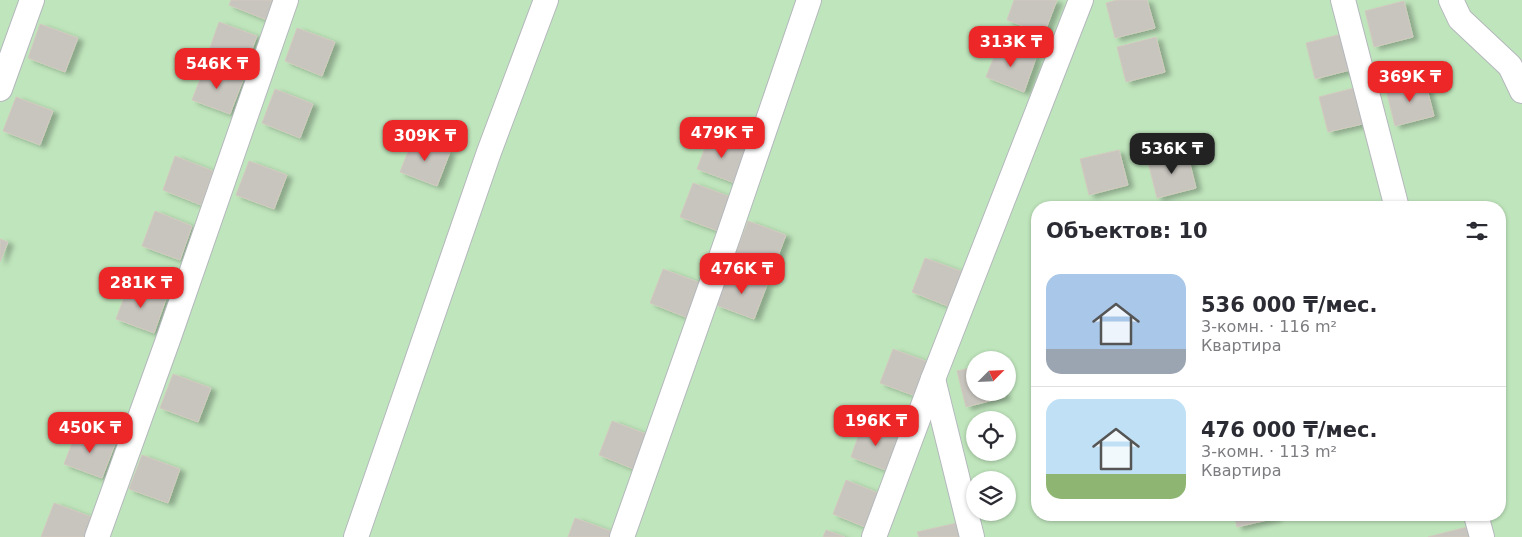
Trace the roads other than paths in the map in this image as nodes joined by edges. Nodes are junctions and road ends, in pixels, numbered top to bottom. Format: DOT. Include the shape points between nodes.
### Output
graph roads {
  1 [pos="32,0"];
  2 [pos="286,0"];
  3 [pos="546,0"];
  4 [pos="809,0"];
  5 [pos="1081,0"];
  6 [pos="1343,0"];
  7 [pos="1451,0"];
  8 [pos="0,89"];
  9 [pos="1522,91"];
  10 [pos="1395,201"];
  11 [pos="933,378"];
  12 [pos="1478,521"];
  13 [pos="97,537"];
  14 [pos="356,537"];
  15 [pos="622,537"];
  16 [pos="874,537"];
  17 [pos="972,537"];
  18 [pos="1482,537"];
  1 -- 8 [label="lane"];
  2 -- 13 [label="lane"];
  3 -- 14 [label="lane" via="489,152"];
  4 -- 15 [label="lane"];
  5 -- 11 [label="lane"];
  6 -- 10 [label="lane"];
  7 -- 9 [label="lane" via="1460,19 1510,66"];
  11 -- 16 [label="lane"];
  11 -- 17 [label="lane"];
  12 -- 18 [label="lane"];
}
